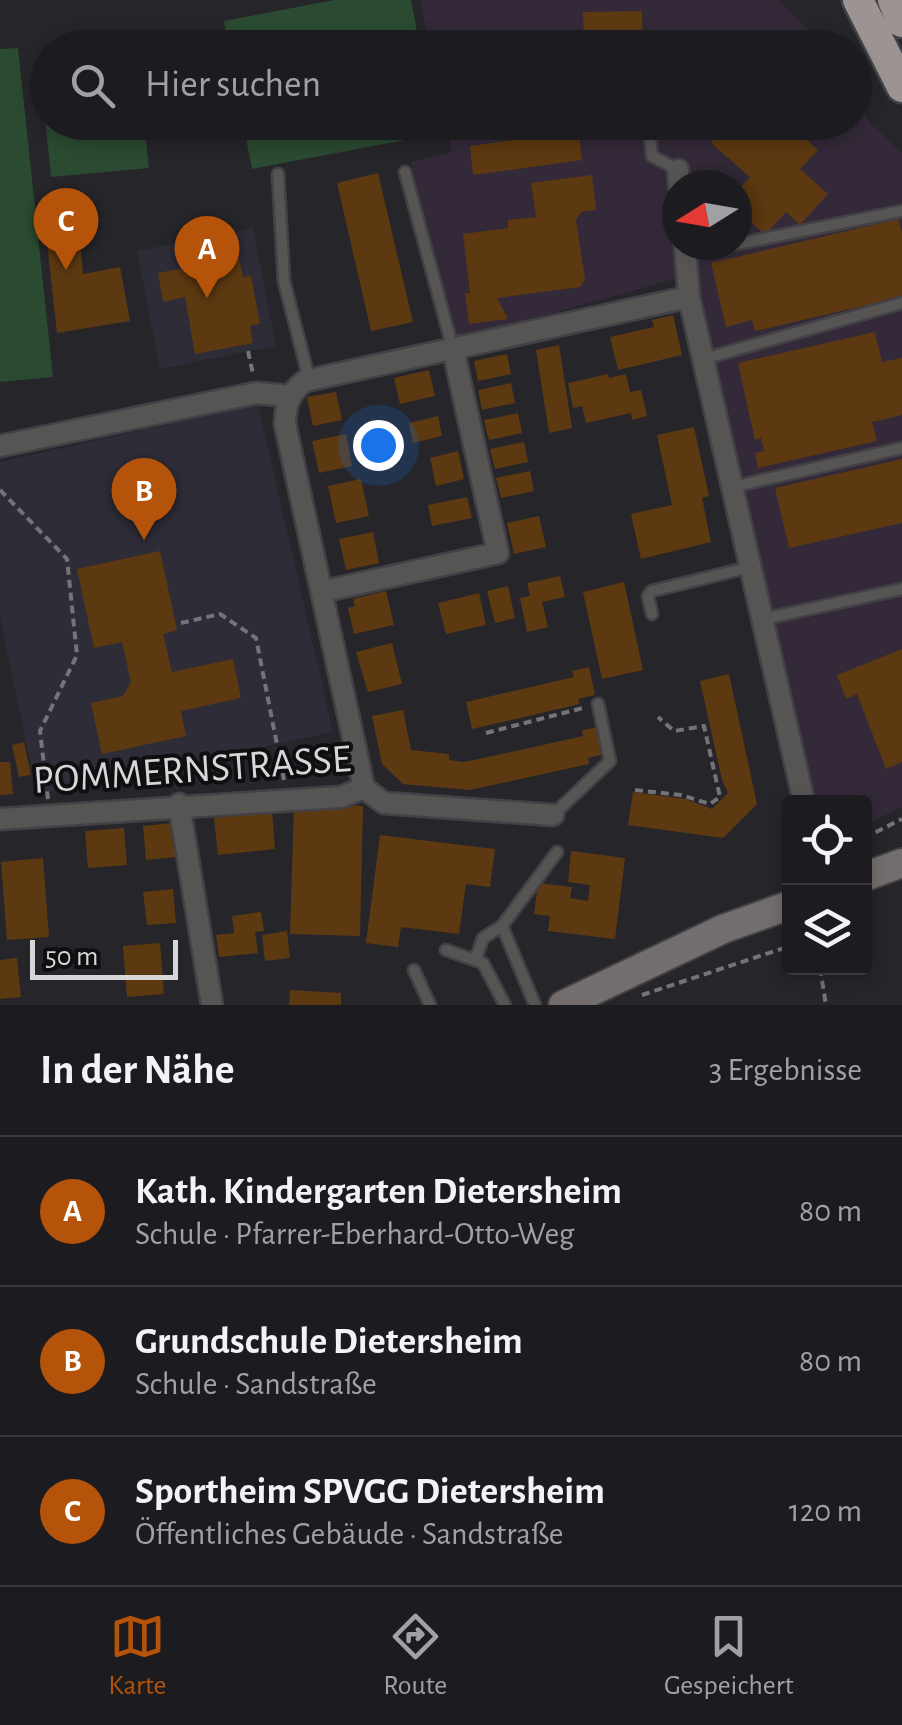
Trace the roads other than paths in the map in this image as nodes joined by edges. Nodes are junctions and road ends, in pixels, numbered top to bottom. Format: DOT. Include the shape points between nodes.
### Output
graph roads {
  1 [pos="858,0"];
  2 [pos="893,0"];
  3 [pos="902,22"];
  4 [pos="902,87"];
  5 [pos="650,140"];
  6 [pos="669,170"];
  7 [pos="405,172"];
  8 [pos="278,174"];
  9 [pos="902,211"];
  10 [pos="752,240"];
  11 [pos="686,260"];
  12 [pos="690,297"];
  13 [pos="902,303"];
  14 [pos="453,348"];
  15 [pos="704,358"];
  16 [pos="310,380"];
  17 [pos="290,396"];
  18 [pos="0,446"];
  19 [pos="902,448"];
  20 [pos="732,487"];
  21 [pos="750,567"];
  22 [pos="902,589"];
  23 [pos="325,591"];
  24 [pos="652,614"];
  25 [pos="762,620"];
  26 [pos="598,704"];
  27 [pos="364,788"];
  28 [pos="802,795"];
  29 [pos="179,804"];
  30 [pos="553,815"];
  31 [pos="0,819"];
  32 [pos="557,852"];
  33 [pos="782,908"];
  34 [pos="502,926"];
  35 [pos="446,950"];
  36 [pos="476,958"];
  37 [pos="414,970"];
  38 [pos="212,1005"];
  39 [pos="430,1005"];
  40 [pos="504,1005"];
  41 [pos="535,1005"];
  42 [pos="564,1005"];
  1 -- 4 [label="highway"];
  2 -- 3 [label="highway"];
  5 -- 6 [label="lane" via="652,156"];
  7 -- 14 [label="lane"];
  8 -- 16 [label="lane" via="284,282"];
  9 -- 10 [label="lane"];
  11 -- 12 [label="street"];
  12 -- 14 [label="street"];
  12 -- 15 [label="street"];
  13 -- 15 [label="lane"];
  14 -- 16 [label="street"];
  14 -- 23 [label="street" via="498,553"];
  15 -- 20 [label="street"];
  16 -- 17 [label="street"];
  17 -- 18 [label="street" via="256,393"];
  17 -- 23 [label="street" via="285,424"];
  19 -- 20 [label="lane"];
  20 -- 21 [label="street"];
  21 -- 24 [label="lane" via="652,591"];
  21 -- 25 [label="street"];
  22 -- 25 [label="lane"];
  23 -- 27 [label="street"];
  25 -- 28 [label="street"];
  26 -- 30 [label="lane, POMMERNSTRASSE" via="610,761"];
  27 -- 29 [label="street, POMMERNSTRASSE" via="341,797"];
  27 -- 30 [label="street, POMMERNSTRASSE" via="384,802"];
  29 -- 31 [label="street, POMMERNSTRASSE"];
  29 -- 38 [label="street"];
  32 -- 34 [label="lane"];
  33 -- 42 [label="main road"];
  34 -- 36 [label="lane" via="482,938"];
  34 -- 41 [label="lane"];
  35 -- 36 [label="lane"];
  36 -- 40 [label="lane"];
  37 -- 39 [label="lane"];
}
